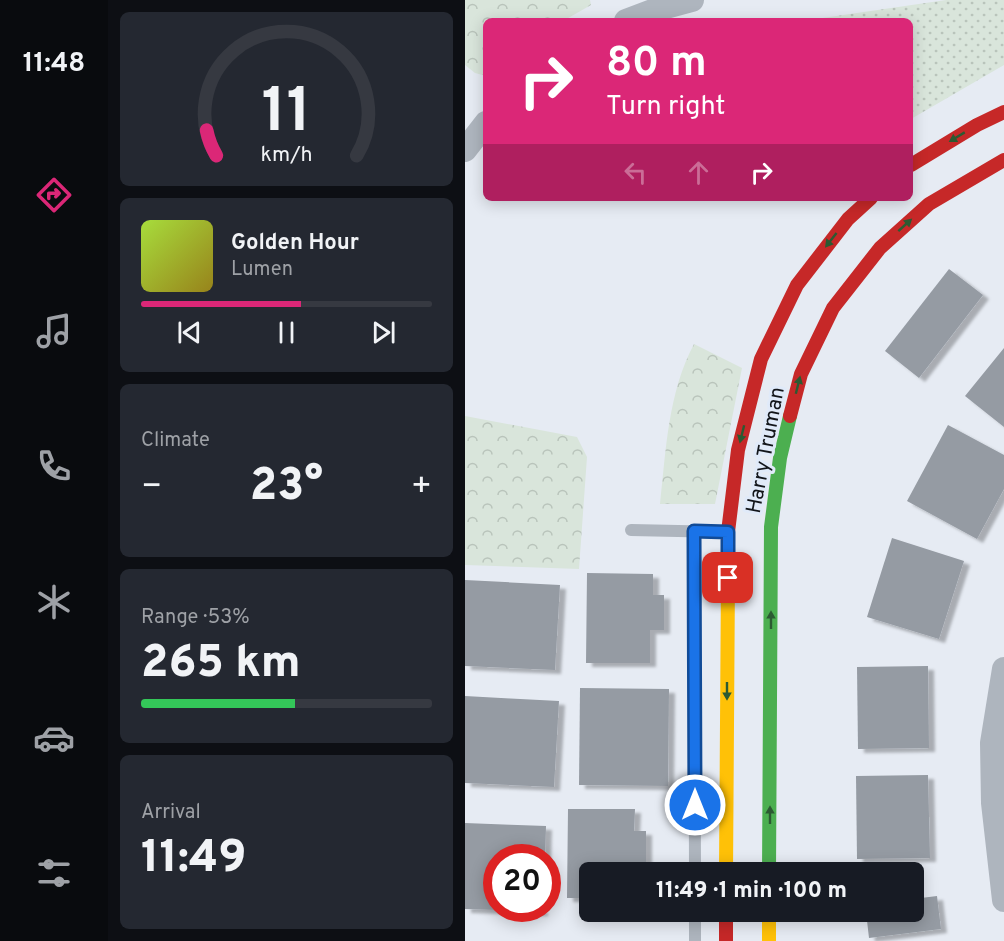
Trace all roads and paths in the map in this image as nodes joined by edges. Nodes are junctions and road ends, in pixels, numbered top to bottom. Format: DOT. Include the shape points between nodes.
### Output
graph roads {
  1 [pos="692,0"];
  2 [pos="634,18"];
  3 [pos="1004,112"];
  4 [pos="483,127"];
  5 [pos="465,150"];
  6 [pos="1004,160"];
  7 [pos="913,164"];
  8 [pos="868,201"];
  9 [pos="631,530"];
  10 [pos="694,531"];
  11 [pos="728,532"];
  12 [pos="1004,669"];
  13 [pos="999,817"];
  14 [pos="695,862"];
  15 [pos="726,862"];
  16 [pos="769,862"];
  17 [pos="1004,900"];
  18 [pos="695,922"];
  19 [pos="726,922"];
  20 [pos="769,922"];
  21 [pos="695,941"];
  22 [pos="726,941"];
  23 [pos="769,941"];
  1 -- 2 [label="street"];
  3 -- 7 [label="street, one-way"];
  4 -- 5 [label="street"];
  16 -- 6 [label="street, Harry Truman, one-way" via="771,527 780,458 801,374 833,308 880,248 929,204"];
  8 -- 11 [label="street, Harry Truman, one-way" via="848,219 797,285 761,359 738,450"];
  9 -- 10 [label="lane"];
  10 -- 11 [label="lane"];
  10 -- 14 [label="lane"];
  11 -- 15 [label="street, Harry Truman, one-way"];
  12 -- 13 [label="street" via="992,743"];
  13 -- 17 [label="street"];
  18 -- 21 [label="lane"];
  19 -- 22 [label="street"];
  20 -- 23 [label="street"];
}
